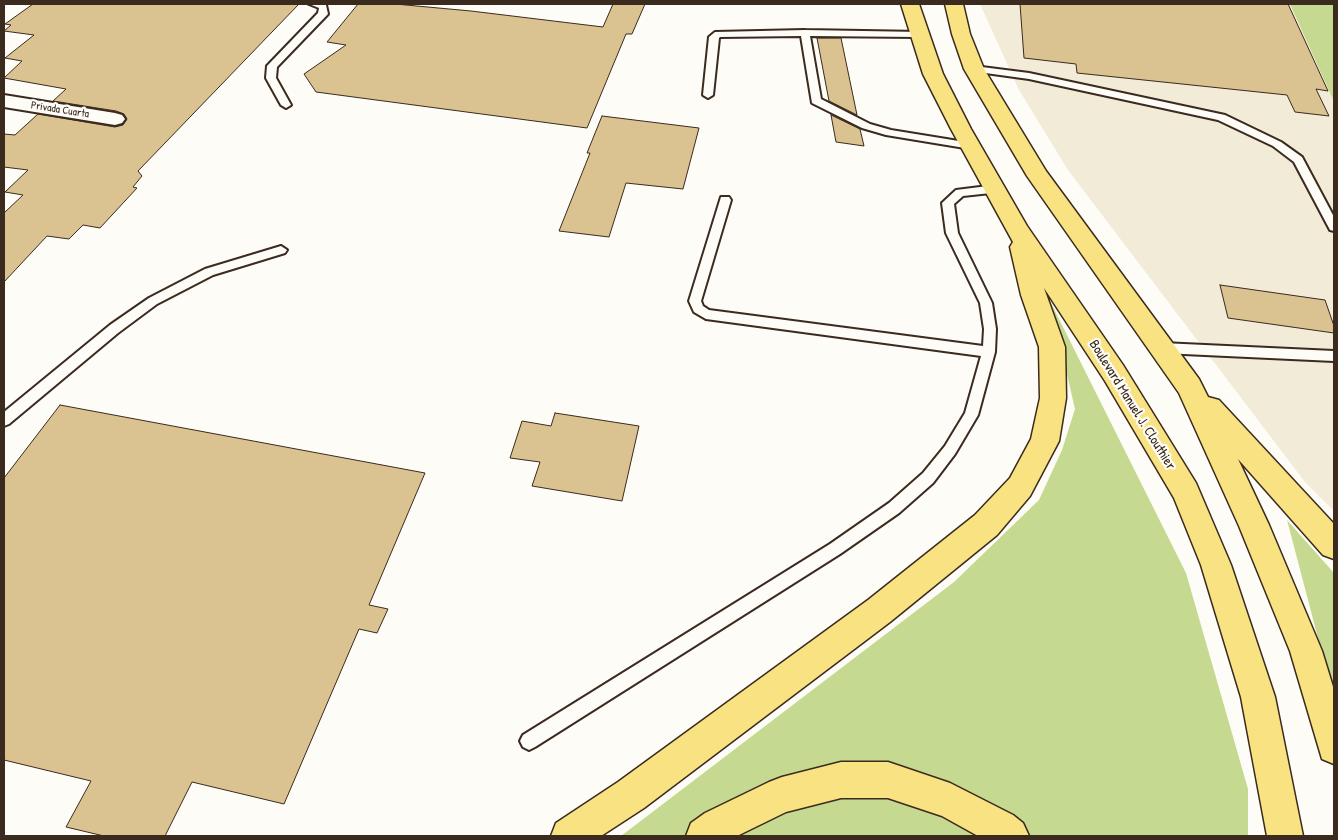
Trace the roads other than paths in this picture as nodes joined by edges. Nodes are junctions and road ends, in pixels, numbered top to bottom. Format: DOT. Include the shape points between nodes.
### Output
graph roads {
  1 [pos="313,4"];
  2 [pos="910,4"];
  3 [pos="954,4"];
  4 [pos="805,33"];
  5 [pos="918,34"];
  6 [pos="974,69"];
  7 [pos="708,95"];
  8 [pos="4,101"];
  9 [pos="286,105"];
  10 [pos="116,119"];
  11 [pos="971,146"];
  12 [pos="996,189"];
  13 [pos="725,200"];
  14 [pos="1334,227"];
  15 [pos="1018,231"];
  16 [pos="281,250"];
  17 [pos="1162,348"];
  18 [pos="989,352"];
  19 [pos="1334,356"];
  20 [pos="1190,387"];
  21 [pos="4,420"];
  22 [pos="1334,545"];
  23 [pos="529,741"];
  24 [pos="1334,747"];
  25 [pos="569,836"];
  26 [pos="704,836"];
  27 [pos="1010,836"];
  28 [pos="1285,836"];
  1 -- 9 [label="lane" via="323,7 324,14 272,66 271,78"];
  2 -- 5 [label="main road, Boulevard Manuel J. Clouthier"];
  3 -- 6 [label="main road"];
  4 -- 5 [label="lane"];
  4 -- 7 [label="lane" via="718,34 714,37"];
  4 -- 11 [label="lane" via="818,104 890,133"];
  5 -- 11 [label="main road, Boulevard Manuel J. Clouthier" via="933,74"];
  6 -- 14 [label="lane" via="1029,76 1192,110 1244,127 1277,144 1298,160"];
  6 -- 17 [label="main road" via="1038,176"];
  8 -- 10 [label="street, Privada Cuarta"];
  11 -- 12 [label="main road, Boulevard Manuel J. Clouthier"];
  12 -- 15 [label="main road, Boulevard Manuel J. Clouthier"];
  12 -- 18 [label="lane" via="960,193 948,203 952,233 986,303"];
  13 -- 18 [label="lane" via="695,301 698,309 706,314"];
  15 -- 25 [label="main road" via="1033,295 1052,347 1053,398 1045,440 1020,487 986,525 879,611 631,795"];
  15 -- 28 [label="main road, Boulevard Manuel J. Clouthier" via="1114,373 1186,492 1216,565 1258,697"];
  16 -- 21 [label="lane" via="209,272 153,301"];
  17 -- 19 [label="lane"];
  17 -- 20 [label="main road"];
  18 -- 23 [label="lane" via="971,415 950,450 928,478 894,508 835,549"];
  20 -- 22 [label="main road"];
  20 -- 24 [label="main road" via="1254,525 1306,651"];
  26 -- 27 [label="main road" via="782,795 841,780 888,780 950,801"];
}
